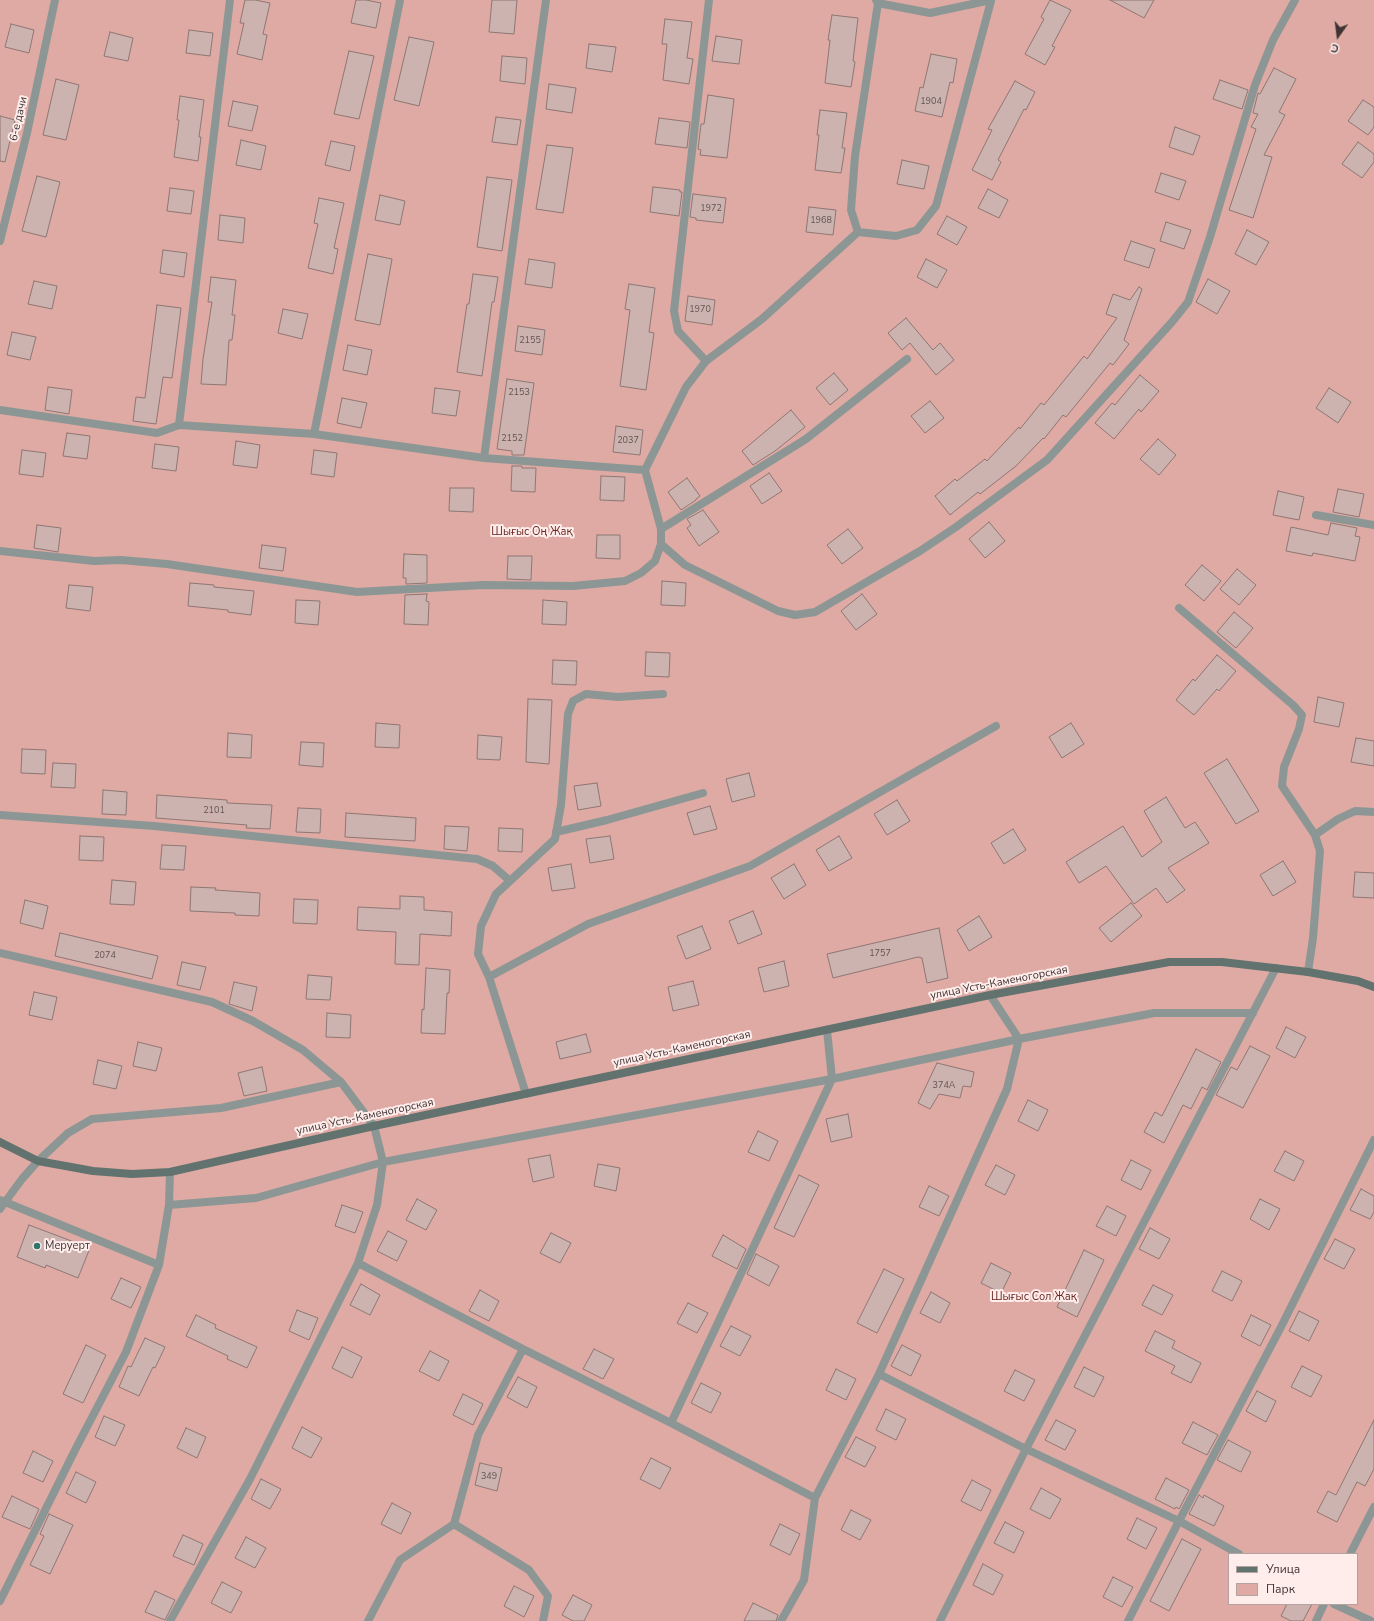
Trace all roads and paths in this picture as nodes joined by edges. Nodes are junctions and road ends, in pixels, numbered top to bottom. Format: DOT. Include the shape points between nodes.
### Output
graph roads {
  1 [pos="56,0"];
  2 [pos="230,0"];
  3 [pos="400,0"];
  4 [pos="546,0"];
  5 [pos="709,0"];
  6 [pos="991,0"];
  7 [pos="1295,0"];
  8 [pos="877,1"];
  9 [pos="858,232"];
  10 [pos="0,242"];
  11 [pos="907,359"];
  12 [pos="706,361"];
  13 [pos="0,410"];
  14 [pos="179,425"];
  15 [pos="314,434"];
  16 [pos="484,458"];
  17 [pos="645,470"];
  18 [pos="1316,515"];
  19 [pos="1374,525"];
  20 [pos="661,529"];
  21 [pos="661,544"];
  22 [pos="0,551"];
  23 [pos="1179,608"];
  24 [pos="663,694"];
  25 [pos="996,726"];
  26 [pos="703,794"];
  27 [pos="1374,812"];
  28 [pos="0,815"];
  29 [pos="556,832"];
  30 [pos="1315,835"];
  31 [pos="510,881"];
  32 [pos="0,953"];
  33 [pos="1276,968"];
  34 [pos="1308,972"];
  35 [pos="489,977"];
  36 [pos="1374,987"];
  37 [pos="990,995"];
  38 [pos="1252,1013"];
  39 [pos="827,1030"];
  40 [pos="1019,1039"];
  41 [pos="832,1079"];
  42 [pos="342,1082"];
  43 [pos="526,1094"];
  44 [pos="374,1126"];
  45 [pos="1374,1140"];
  46 [pos="0,1142"];
  47 [pos="38,1161"];
  48 [pos="382,1162"];
  49 [pos="170,1172"];
  50 [pos="1,1204"];
  51 [pos="169,1205"];
  52 [pos="358,1263"];
  53 [pos="159,1265"];
  54 [pos="523,1349"];
  55 [pos="879,1374"];
  56 [pos="671,1423"];
  57 [pos="1026,1449"];
  58 [pos="815,1498"];
  59 [pos="1374,1507"];
  60 [pos="1178,1521"];
  61 [pos="454,1524"];
  62 [pos="1238,1553"];
  63 [pos="1351,1553"];
  64 [pos="0,1601"];
  65 [pos="1324,1605"];
  66 [pos="1336,1605"];
  67 [pos="170,1621"];
  68 [pos="368,1621"];
  69 [pos="543,1621"];
  70 [pos="780,1621"];
  71 [pos="940,1621"];
  72 [pos="1128,1621"];
  73 [pos="1316,1621"];
  74 [pos="1371,1621"];
  1 -- 10 [label="street, 6-е дачи"];
  2 -- 14 [label="street"];
  3 -- 15 [label="street"];
  4 -- 16 [label="street"];
  5 -- 12 [label="street" via="674,312 678,331"];
  6 -- 8 [label="street" via="930,13"];
  6 -- 9 [label="street" via="936,206 917,230 896,236"];
  7 -- 21 [label="street" via="1273,40 1255,84 1188,302 1047,460 920,551 815,612 795,615 778,611 685,565"];
  8 -- 9 [label="street" via="855,156 852,210"];
  9 -- 12 [label="street" via="762,319"];
  11 -- 20 [label="street" via="806,439"];
  12 -- 17 [label="street" via="686,387"];
  13 -- 14 [label="street" via="157,433"];
  14 -- 15 [label="street"];
  15 -- 16 [label="street"];
  16 -- 17 [label="street"];
  17 -- 20 [label="street"];
  18 -- 19 [label="street"];
  20 -- 21 [label="street"];
  21 -- 22 [label="street" via="655,561 642,573 625,581 574,586 483,585 357,592 167,564 121,560 94,561"];
  23 -- 30 [label="street" via="1302,715 1284,767 1282,786"];
  24 -- 29 [label="street" via="586,694 573,701 568,714 561,805"];
  25 -- 35 [label="street" via="750,866 588,924"];
  26 -- 29 [label="street"];
  27 -- 30 [label="street" via="1355,812 1338,819"];
  28 -- 31 [label="street" via="154,826 477,859 493,866"];
  29 -- 31 [label="street" via="555,839"];
  30 -- 34 [label="street" via="1320,851"];
  31 -- 35 [label="street" via="496,894 481,926 478,954"];
  32 -- 42 [label="street" via="212,1002 253,1021 303,1050"];
  33 -- 34 [label="street, улица Усть-Каменогорская"];
  33 -- 37 [label="street, улица Усть-Каменогорская" via="1222,962 1169,962"];
  33 -- 38 [label="street"];
  34 -- 36 [label="street, улица Усть-Каменогорская" via="1358,981"];
  35 -- 43 [label="street"];
  37 -- 39 [label="street, улица Усть-Каменогорская"];
  37 -- 40 [label="street"];
  38 -- 40 [label="street" via="1154,1013"];
  38 -- 57 [label="street"];
  39 -- 41 [label="street"];
  39 -- 43 [label="street, улица Усть-Каменогорская"];
  40 -- 41 [label="street"];
  40 -- 55 [label="street" via="1004,1096"];
  41 -- 48 [label="street"];
  41 -- 56 [label="street"];
  42 -- 44 [label="street"];
  42 -- 47 [label="street" via="221,1108 92,1118 68,1134"];
  43 -- 44 [label="street, улица Усть-Каменогорская"];
  44 -- 48 [label="street"];
  44 -- 49 [label="street, улица Усть-Каменогорская"];
  45 -- 60 [label="street" via="1281,1327"];
  46 -- 47 [label="street, улица Усть-Каменогорская"];
  47 -- 49 [label="street, улица Усть-Каменогорская" via="117,1173"];
  47 -- 50 [label="street"];
  48 -- 51 [label="street" via="256,1198"];
  48 -- 52 [label="street" via="377,1206"];
  49 -- 51 [label="street"];
  50 -- 53 [label="street"];
  51 -- 53 [label="street"];
  52 -- 54 [label="street"];
  52 -- 67 [label="street" via="250,1479"];
  53 -- 64 [label="street" via="126,1352"];
  54 -- 56 [label="street"];
  54 -- 61 [label="street" via="478,1435"];
  55 -- 57 [label="street"];
  55 -- 58 [label="street"];
  56 -- 58 [label="street"];
  57 -- 60 [label="street"];
  57 -- 71 [label="street"];
  58 -- 70 [label="street" via="804,1580"];
  59 -- 63 [label="street"];
  60 -- 62 [label="street"];
  60 -- 72 [label="street"];
  61 -- 68 [label="street" via="400,1560"];
  61 -- 69 [label="street" via="529,1570 548,1596"];
  65 -- 73 [label="street"];
  66 -- 74 [label="street"];
}
